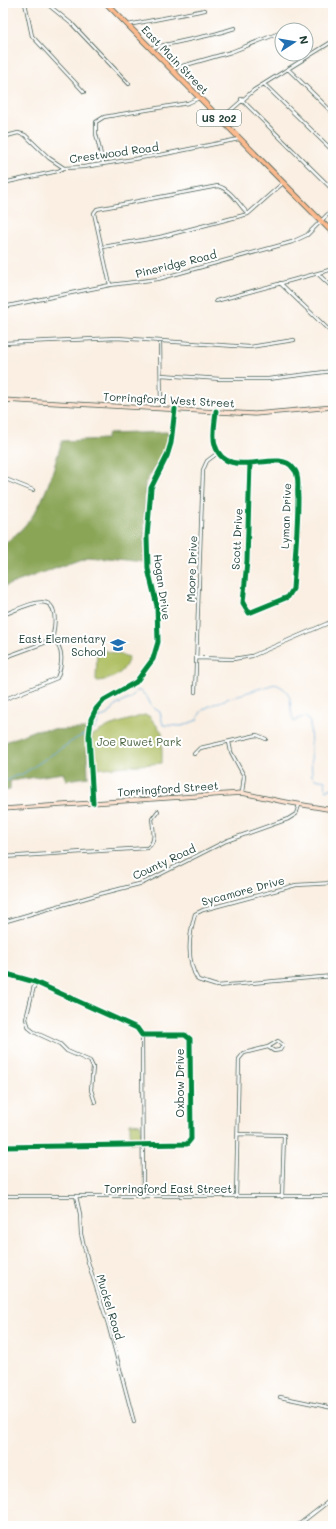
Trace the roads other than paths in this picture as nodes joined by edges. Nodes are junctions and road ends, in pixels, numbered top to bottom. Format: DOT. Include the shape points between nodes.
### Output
graph roads {
  1 [pos="25,3"];
  2 [pos="46,3"];
  3 [pos="106,3"];
  4 [pos="205,10"];
  5 [pos="128,25"];
  6 [pos="235,28"];
  7 [pos="274,35"];
  8 [pos="333,41"];
  9 [pos="150,48"];
  10 [pos="314,53"];
  11 [pos="299,62"];
  12 [pos="288,69"];
  13 [pos="172,70"];
  14 [pos="129,84"];
  15 [pos="264,84"];
  16 [pos="84,92"];
  17 [pos="199,98"];
  18 [pos="241,99"];
  19 [pos="333,113"];
  20 [pos="221,120"];
  21 [pos="3,137"];
  22 [pos="239,139"];
  23 [pos="333,151"];
  24 [pos="103,163"];
  25 [pos="64,168"];
  26 [pos="3,183"];
  27 [pos="283,183"];
  28 [pos="333,190"];
  29 [pos="333,209"];
  30 [pos="248,214"];
  31 [pos="322,221"];
  32 [pos="333,232"];
  33 [pos="103,247"];
  34 [pos="333,269"];
  35 [pos="318,274"];
  36 [pos="280,282"];
  37 [pos="110,285"];
  38 [pos="333,288"];
  39 [pos="216,301"];
  40 [pos="3,307"];
  41 [pos="333,334"];
  42 [pos="294,340"];
  43 [pos="160,341"];
  44 [pos="3,343"];
  45 [pos="333,371"];
  46 [pos="161,375"];
  47 [pos="3,400"];
  48 [pos="333,407"];
  49 [pos="161,408"];
  50 [pos="175,409"];
  51 [pos="216,411"];
  52 [pos="219,452"];
  53 [pos="250,464"];
  54 [pos="3,478"];
  55 [pos="33,490"];
  56 [pos="249,613"];
  57 [pos="3,614"];
  58 [pos="333,621"];
  59 [pos="52,640"];
  60 [pos="3,658"];
  61 [pos="196,658"];
  62 [pos="195,692"];
  63 [pos="3,700"];
  64 [pos="266,739"];
  65 [pos="229,742"];
  66 [pos="194,754"];
  67 [pos="242,793"];
  68 [pos="93,803"];
  69 [pos="299,805"];
  70 [pos="3,809"];
  71 [pos="333,810"];
  72 [pos="158,812"];
  73 [pos="3,857"];
  74 [pos="333,882"];
  75 [pos="3,922"];
  76 [pos="3,973"];
  77 [pos="333,976"];
  78 [pos="35,982"];
  79 [pos="142,1035"];
  80 [pos="268,1047"];
  81 [pos="95,1102"];
  82 [pos="238,1134"];
  83 [pos="143,1144"];
  84 [pos="3,1147"];
  85 [pos="3,1196"];
  86 [pos="76,1196"];
  87 [pos="333,1196"];
  88 [pos="143,1197"];
  89 [pos="236,1197"];
  90 [pos="282,1197"];
  91 [pos="280,1397"];
  92 [pos="333,1408"];
  93 [pos="134,1422"];
  94 [pos="333,1498"];
  95 [pos="297,1526"];
  1 -- 16 [label="street" via="32,36"];
  2 -- 14 [label="street" via="73,25"];
  3 -- 5 [label="highway, East Main Street / US 202"];
  4 -- 5 [label="street"];
  5 -- 9 [label="highway, East Main Street / US 202"];
  6 -- 9 [label="street"];
  7 -- 13 [label="street" via="231,52"];
  8 -- 10 [label="street"];
  9 -- 13 [label="highway, East Main Street / US 202"];
  11 -- 12 [label="street"];
  12 -- 15 [label="street"];
  12 -- 19 [label="street"];
  13 -- 17 [label="highway, East Main Street / US 202"];
  15 -- 18 [label="street"];
  15 -- 23 [label="street"];
  17 -- 20 [label="highway, East Main Street / US 202"];
  17 -- 24 [label="street" via="188,103 104,117 96,122 96,134"];
  18 -- 20 [label="street"];
  18 -- 28 [label="street"];
  20 -- 22 [label="highway, East Main Street / US 202"];
  21 -- 25 [label="street, Crestwood Road" via="18,133 25,135 49,158"];
  22 -- 24 [label="street, Crestwood Road"];
  22 -- 27 [label="highway, East Main Street / US 202"];
  24 -- 25 [label="street, Crestwood Road"];
  25 -- 26 [label="street"];
  27 -- 30 [label="street"];
  27 -- 31 [label="highway, East Main Street / US 202"];
  29 -- 31 [label="street, Pineridge Road"];
  30 -- 33 [label="street" via="160,237"];
  30 -- 33 [label="street" via="230,193 218,186 96,209 94,213"];
  31 -- 32 [label="highway, East Main Street / US 202"];
  31 -- 37 [label="street, Pineridge Road" via="307,235 292,242 158,279"];
  33 -- 37 [label="street"];
  34 -- 35 [label="street"];
  35 -- 36 [label="street"];
  35 -- 38 [label="street"];
  36 -- 39 [label="street"];
  36 -- 41 [label="street"];
  37 -- 40 [label="street, Pineridge Road"];
  42 -- 43 [label="street" via="250,347"];
  43 -- 44 [label="street" via="117,338"];
  43 -- 46 [label="street"];
  45 -- 46 [label="street" via="268,379"];
  46 -- 49 [label="street"];
  47 -- 49 [label="main road, Torringford West Street"];
  48 -- 51 [label="main road, Torringford West Street" via="263,414"];
  49 -- 50 [label="main road, Torringford West Street"];
  50 -- 51 [label="main road, Torringford West Street"];
  50 -- 68 [label="street, Hogan Drive" via="171,443 151,488 147,537 148,569 157,606 158,642 153,659 136,682 104,700 91,719 89,736"];
  51 -- 52 [label="street" via="215,444"];
  52 -- 53 [label="street, Lyman Drive" via="232,462"];
  52 -- 61 [label="street, Moore Drive" via="207,461 203,470"];
  53 -- 56 [label="street, Scott Drive" via="243,603"];
  53 -- 56 [label="street, Lyman Drive" via="280,461 292,466 297,475 298,507 293,589 288,597"];
  54 -- 55 [label="street"];
  57 -- 59 [label="street" via="34,602 42,601 48,604 55,616"];
  58 -- 61 [label="street" via="252,656 233,659"];
  59 -- 60 [label="street"];
  59 -- 63 [label="street" via="60,648 60,669 57,678"];
  61 -- 62 [label="street, Moore Drive"];
  64 -- 65 [label="street" via="257,735"];
  65 -- 66 [label="street" via="200,748"];
  65 -- 67 [label="street" via="231,752 244,776"];
  67 -- 68 [label="main road, Torringford Street"];
  67 -- 69 [label="main road, Torringford Street"];
  68 -- 70 [label="main road, Torringford Street"];
  69 -- 71 [label="main road, Torringford Street"];
  69 -- 75 [label="street, County Road" via="296,814 288,819 226,841 143,883"];
  72 -- 73 [label="street" via="152,819 154,841 147,848"];
  74 -- 77 [label="street, Sycamore Drive" via="296,885 202,910 195,914 193,922 190,960 198,980 217,986"];
  76 -- 78 [label="street"];
  78 -- 79 [label="street" via="137,1028"];
  78 -- 81 [label="street" via="26,1019 29,1028 60,1044 67,1051 90,1061 93,1067 91,1090"];
  79 -- 83 [label="street"];
  79 -- 83 [label="street, Oxbow Drive" via="185,1035 190,1039 191,1139 187,1144"];
  80 -- 80 [label="street" via="277,1051 283,1045 278,1041"];
  80 -- 82 [label="street" via="244,1053 239,1059"];
  82 -- 89 [label="street"];
  82 -- 90 [label="street" via="284,1135"];
  83 -- 84 [label="street, Oxbow Drive"];
  83 -- 88 [label="street"];
  85 -- 86 [label="street, Torringford East Street"];
  86 -- 88 [label="street, Torringford East Street"];
  86 -- 93 [label="street, Muckel Road" via="88,1262 108,1324"];
  87 -- 90 [label="street, Torringford East Street"];
  88 -- 89 [label="street, Torringford East Street"];
  89 -- 90 [label="street, Torringford East Street"];
  91 -- 92 [label="street"];
  94 -- 95 [label="street"];
}
